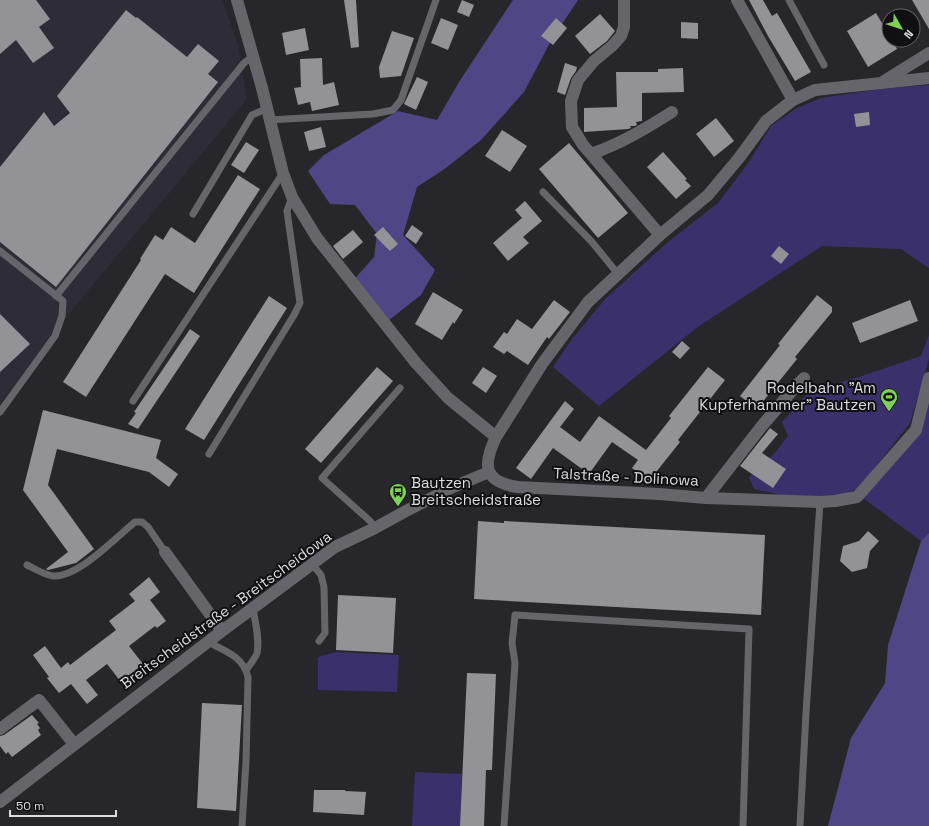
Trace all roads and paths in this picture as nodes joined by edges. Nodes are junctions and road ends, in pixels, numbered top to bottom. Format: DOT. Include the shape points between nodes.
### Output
graph roads {
  1 [pos="237,0"];
  2 [pos="436,0"];
  3 [pos="624,0"];
  4 [pos="737,0"];
  5 [pos="789,0"];
  6 [pos="929,53"];
  7 [pos="253,56"];
  8 [pos="824,64"];
  9 [pos="929,78"];
  10 [pos="881,83"];
  11 [pos="793,100"];
  12 [pos="672,112"];
  13 [pos="268,114"];
  14 [pos="591,154"];
  15 [pos="283,173"];
  16 [pos="543,192"];
  17 [pos="292,197"];
  18 [pos="193,214"];
  19 [pos="660,235"];
  20 [pos="0,251"];
  21 [pos="618,274"];
  22 [pos="56,296"];
  23 [pos="804,378"];
  24 [pos="929,378"];
  25 [pos="400,388"];
  26 [pos="133,401"];
  27 [pos="0,412"];
  28 [pos="496,437"];
  29 [pos="210,454"];
  30 [pos="489,472"];
  31 [pos="706,498"];
  32 [pos="820,502"];
  33 [pos="375,528"];
  34 [pos="166,552"];
  35 [pos="312,564"];
  36 [pos="27,565"];
  37 [pos="253,608"];
  38 [pos="222,631"];
  39 [pos="319,641"];
  40 [pos="208,642"];
  41 [pos="246,669"];
  42 [pos="0,729"];
  43 [pos="74,744"];
  44 [pos="0,802"];
  45 [pos="242,826"];
  46 [pos="504,826"];
  47 [pos="743,826"];
  48 [pos="800,826"];
  1 -- 7 [label="street"];
  2 -- 13 [label="lane" via="401,100 393,110 373,114"];
  3 -- 14 [label="street" via="624,27 621,36 578,80 571,101 572,127"];
  4 -- 11 [label="street"];
  5 -- 8 [label="lane"];
  6 -- 10 [label="street"];
  7 -- 13 [label="street"];
  7 -- 22 [label="lane" via="244,63"];
  9 -- 10 [label="street"];
  10 -- 11 [label="street" via="815,90"];
  11 -- 19 [label="street" via="766,121 708,195"];
  12 -- 14 [label="street" via="631,138"];
  13 -- 15 [label="street"];
  13 -- 18 [label="lane" via="252,115"];
  14 -- 19 [label="street"];
  15 -- 17 [label="street"];
  15 -- 26 [label="lane"];
  16 -- 21 [label="lane" via="592,242"];
  17 -- 28 [label="street" via="317,238 416,363 448,398"];
  17 -- 29 [label="lane" via="287,211 300,303"];
  19 -- 21 [label="street"];
  20 -- 22 [label="lane"];
  21 -- 28 [label="street" via="588,302 569,327 542,364"];
  22 -- 27 [label="lane" via="63,301 62,316 55,336"];
  23 -- 31 [label="street, Talstraße - Dolinowa" via="761,427"];
  24 -- 32 [label="street, Talstraße - Dolinowa" via="916,430 911,436 857,497"];
  25 -- 33 [label="lane" via="322,478"];
  28 -- 30 [label="street" via="489,450"];
  30 -- 31 [label="street, Talstraße - Dolinowa" via="492,478 506,486"];
  30 -- 33 [label="street, Breitscheidstraße - Breitscheidowa"];
  31 -- 32 [label="street, Talstraße - Dolinowa"];
  32 -- 48 [label="lane"];
  33 -- 35 [label="street, Breitscheidstraße - Breitscheidowa" via="335,547"];
  34 -- 36 [label="lane" via="148,527 142,522 135,522 95,557 69,573 53,576"];
  34 -- 38 [label="street"];
  35 -- 37 [label="street, Breitscheidstraße - Breitscheidowa"];
  35 -- 39 [label="lane" via="321,575 324,587 325,633"];
  37 -- 38 [label="street, Breitscheidstraße - Breitscheidowa"];
  37 -- 41 [label="lane" via="257,653"];
  38 -- 40 [label="street, Breitscheidstraße - Breitscheidowa"];
  40 -- 41 [label="lane" via="243,662"];
  40 -- 43 [label="street, Breitscheidstraße - Breitscheidowa"];
  41 -- 45 [label="lane" via="249,705"];
  42 -- 43 [label="street" via="39,700"];
  43 -- 44 [label="street, Breitscheidstraße - Breitscheidowa"];
  46 -- 47 [label="lane" via="515,663 512,643 515,615 750,629"];
}
